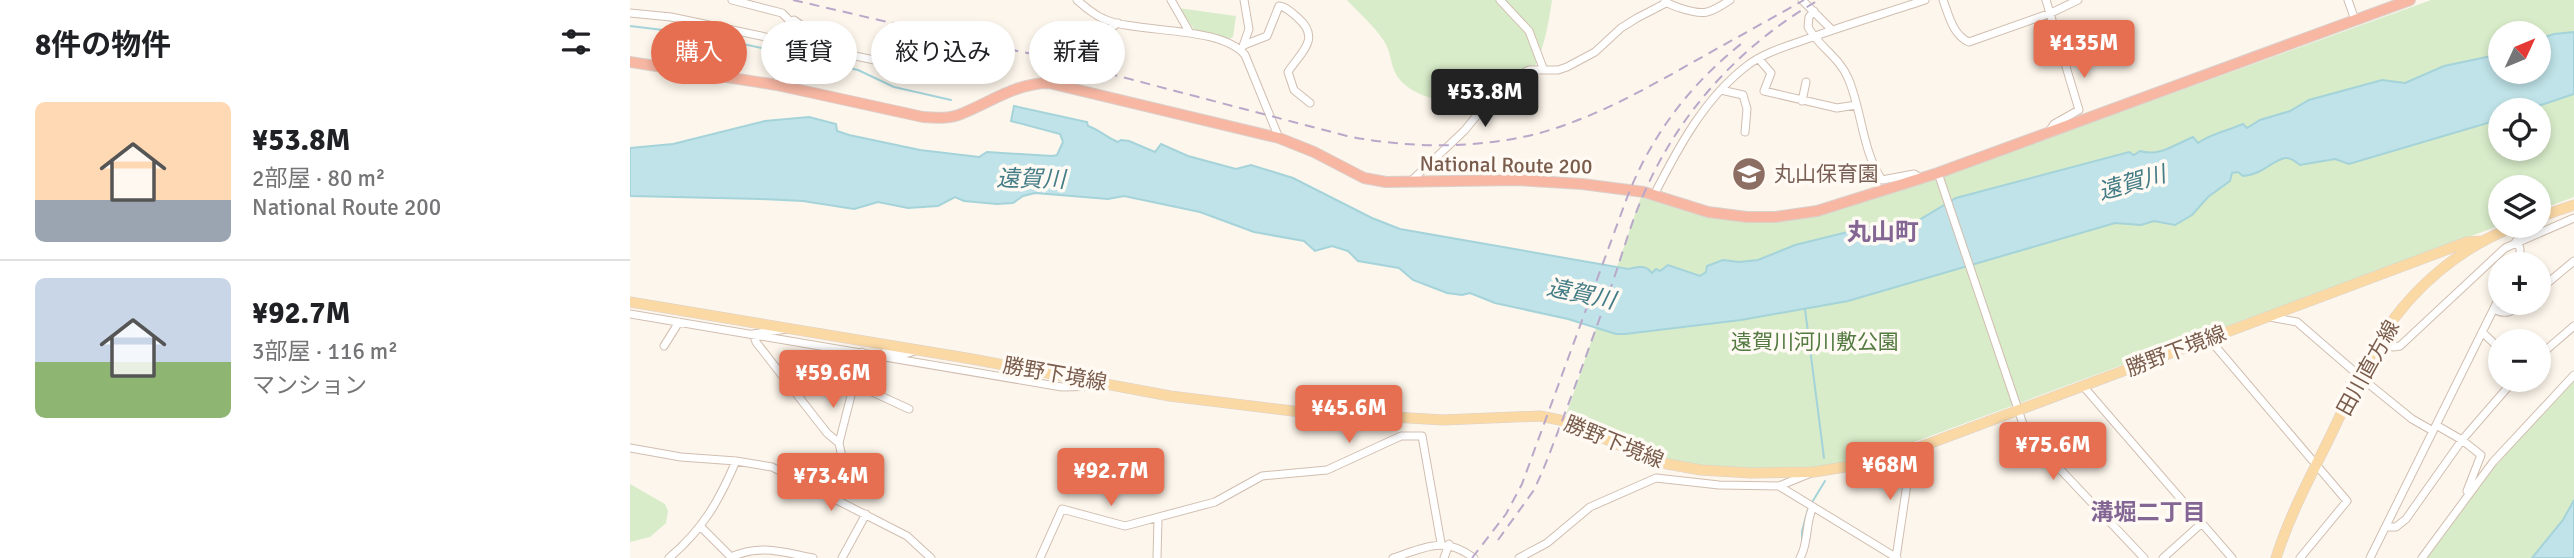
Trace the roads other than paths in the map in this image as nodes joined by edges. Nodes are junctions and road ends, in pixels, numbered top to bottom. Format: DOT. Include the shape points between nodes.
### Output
graph roads {
  1 [pos="732,0"];
  2 [pos="1077,0"];
  3 [pos="1171,0"];
  4 [pos="1244,0"];
  5 [pos="1500,0"];
  6 [pos="1730,0"];
  7 [pos="1802,0"];
  8 [pos="1925,0"];
  9 [pos="1943,0"];
  10 [pos="2046,0"];
  11 [pos="2078,0"];
  12 [pos="2348,0"];
  13 [pos="2410,0"];
  14 [pos="1666,2"];
  15 [pos="1814,11"];
  16 [pos="630,13"];
  17 [pos="2051,13"];
  18 [pos="2355,20"];
  19 [pos="790,21"];
  20 [pos="1111,21"];
  21 [pos="1125,24"];
  22 [pos="1832,30"];
  23 [pos="1191,34"];
  24 [pos="761,35"];
  25 [pos="1814,36"];
  26 [pos="1242,47"];
  27 [pos="1759,59"];
  28 [pos="630,62"];
  29 [pos="1543,68"];
  30 [pos="1806,82"];
  31 [pos="777,85"];
  32 [pos="1721,90"];
  33 [pos="1802,101"];
  34 [pos="1310,103"];
  35 [pos="1856,105"];
  36 [pos="1745,131"];
  37 [pos="2048,133"];
  38 [pos="1279,138"];
  39 [pos="1939,176"];
  40 [pos="1922,178"];
  41 [pos="1409,182"];
  42 [pos="1654,195"];
  43 [pos="2574,205"];
  44 [pos="2551,213"];
  45 [pos="2574,218"];
  46 [pos="2489,238"];
  47 [pos="2482,241"];
  48 [pos="2516,241"];
  49 [pos="2521,252"];
  50 [pos="2574,261"];
  51 [pos="2551,279"];
  52 [pos="630,302"];
  53 [pos="630,314"];
  54 [pos="2491,315"];
  55 [pos="706,316"];
  56 [pos="2265,316"];
  57 [pos="661,319"];
  58 [pos="679,321"];
  59 [pos="2574,326"];
  60 [pos="788,328"];
  61 [pos="2482,332"];
  62 [pos="753,334"];
  63 [pos="823,334"];
  64 [pos="2381,337"];
  65 [pos="2488,338"];
  66 [pos="664,346"];
  67 [pos="2551,346"];
  68 [pos="2216,347"];
  69 [pos="918,350"];
  70 [pos="867,354"];
  71 [pos="2360,375"];
  72 [pos="2574,375"];
  73 [pos="855,384"];
  74 [pos="1112,384"];
  75 [pos="2083,386"];
  76 [pos="2504,392"];
  77 [pos="2016,406"];
  78 [pos="909,409"];
  79 [pos="2434,428"];
  80 [pos="2462,440"];
  81 [pos="838,443"];
  82 [pos="630,448"];
  83 [pos="1912,450"];
  84 [pos="736,461"];
  85 [pos="2316,464"];
  86 [pos="844,465"];
  87 [pos="1814,472"];
  88 [pos="796,478"];
  89 [pos="1779,486"];
  90 [pos="2466,497"];
  91 [pos="833,498"];
  92 [pos="1811,506"];
  93 [pos="866,514"];
  94 [pos="1158,518"];
  95 [pos="2202,523"];
  96 [pos="701,527"];
  97 [pos="2386,527"];
  98 [pos="1445,544"];
  99 [pos="669,558"];
  100 [pos="813,558"];
  101 [pos="842,558"];
  102 [pos="932,558"];
  103 [pos="1040,558"];
  104 [pos="1157,558"];
  105 [pos="1393,558"];
  106 [pos="1444,558"];
  107 [pos="1474,558"];
  108 [pos="1520,558"];
  109 [pos="1800,558"];
  110 [pos="1896,558"];
  111 [pos="2144,558"];
  112 [pos="2163,558"];
  113 [pos="2232,558"];
  114 [pos="2276,558"];
  115 [pos="2300,558"];
  116 [pos="2370,558"];
  117 [pos="2422,558"];
  1 -- 19 [label="street" via="782,13"];
  2 -- 20 [label="street"];
  3 -- 23 [label="street"];
  4 -- 26 [label="street" via="1249,29"];
  5 -- 29 [label="street" via="1529,31"];
  6 -- 14 [label="street" via="1703,14"];
  7 -- 15 [label="street"];
  8 -- 22 [label="street"];
  9 -- 17 [label="street" via="1953,25 1969,42"];
  10 -- 17 [label="street"];
  11 -- 17 [label="street"];
  12 -- 18 [label="street"];
  13 -- 18 [label="highway, National Route 200"];
  14 -- 29 [label="street" via="1620,29 1588,56 1558,70"];
  15 -- 22 [label="street"];
  15 -- 25 [label="street" via="1808,27"];
  16 -- 24 [label="street"];
  17 -- 37 [label="street" via="2079,110 2050,126"];
  18 -- 37 [label="highway, National Route 200"];
  21 -- 23 [label="street"];
  22 -- 25 [label="street"];
  23 -- 26 [label="street"];
  25 -- 27 [label="street"];
  25 -- 35 [label="street" via="1848,77"];
  26 -- 34 [label="street" via="1267,36 1279,6 1296,16 1306,25 1309,37 1289,77 1294,90"];
  26 -- 38 [label="street"];
  27 -- 32 [label="street"];
  27 -- 33 [label="street" via="1771,73 1764,91"];
  28 -- 31 [label="highway, National Route 200"];
  29 -- 41 [label="street" via="1503,84 1464,131"];
  30 -- 33 [label="street"];
  31 -- 38 [label="highway, National Route 200" via="943,118 1032,83 1049,83"];
  32 -- 36 [label="street" via="1743,95"];
  32 -- 42 [label="street" via="1694,125"];
  33 -- 35 [label="street" via="1837,108"];
  35 -- 40 [label="street" via="1882,180 1914,174"];
  37 -- 39 [label="highway, National Route 200"];
  38 -- 41 [label="highway, National Route 200" via="1364,178"];
  39 -- 40 [label="highway, National Route 200"];
  39 -- 77 [label="street"];
  40 -- 42 [label="highway, National Route 200" via="1817,211 1775,217 1708,212"];
  41 -- 42 [label="highway, National Route 200" via="1518,180"];
  43 -- 44 [label="main road"];
  45 -- 48 [label="street"];
  46 -- 47 [label="main road, 田川直方線"];
  47 -- 56 [label="main road, 勝野下境線" via="2467,242"];
  47 -- 64 [label="main road, 田川直方線" via="2427,282"];
  48 -- 49 [label="street"];
  48 -- 64 [label="street" via="2400,346 2393,347"];
  50 -- 51 [label="street"];
  52 -- 55 [label="main road, 勝野下境線"];
  53 -- 57 [label="street"];
  54 -- 61 [label="street"];
  55 -- 57 [label="street"];
  55 -- 60 [label="main road, 勝野下境線"];
  56 -- 71 [label="street" via="2297,322"];
  56 -- 75 [label="main road, 勝野下境線"];
  57 -- 58 [label="street"];
  58 -- 62 [label="street"];
  58 -- 66 [label="street"];
  59 -- 67 [label="street"];
  60 -- 62 [label="street"];
  60 -- 63 [label="main road, 勝野下境線"];
  61 -- 65 [label="street"];
  61 -- 79 [label="street"];
  62 -- 70 [label="street"];
  62 -- 81 [label="street"];
  63 -- 69 [label="main road, 勝野下境線"];
  63 -- 70 [label="street"];
  64 -- 71 [label="main road, 田川直方線"];
  68 -- 85 [label="street"];
  69 -- 70 [label="street"];
  69 -- 74 [label="main road, 勝野下境線"];
  70 -- 73 [label="street"];
  70 -- 74 [label="street" via="1062,387"];
  71 -- 79 [label="street" via="2413,419"];
  71 -- 85 [label="main road, 田川直方線"];
  72 -- 90 [label="street"];
  73 -- 78 [label="street"];
  73 -- 81 [label="street"];
  74 -- 87 [label="main road, 勝野下境線" via="1170,396 1328,414 1443,420 1540,416 1685,468"];
  75 -- 77 [label="main road, 勝野下境線"];
  75 -- 95 [label="street"];
  76 -- 80 [label="street"];
  77 -- 83 [label="main road, 勝野下境線"];
  77 -- 111 [label="street" via="2040,448"];
  79 -- 80 [label="street"];
  79 -- 97 [label="street"];
  80 -- 90 [label="street" via="2481,455"];
  80 -- 97 [label="street" via="2406,519 2396,527"];
  81 -- 86 [label="street"];
  82 -- 84 [label="street"];
  83 -- 87 [label="main road, 勝野下境線"];
  83 -- 110 [label="street"];
  84 -- 88 [label="street" via="772,467"];
  84 -- 96 [label="street"];
  85 -- 114 [label="main road, 田川直方線"];
  85 -- 115 [label="street" via="2347,501"];
  86 -- 88 [label="street" via="821,475"];
  86 -- 91 [label="street" via="844,478"];
  87 -- 89 [label="street"];
  88 -- 91 [label="street"];
  89 -- 92 [label="street"];
  89 -- 108 [label="street" via="1656,478 1590,507"];
  90 -- 117 [label="street"];
  91 -- 93 [label="street"];
  92 -- 109 [label="street"];
  92 -- 110 [label="street"];
  93 -- 101 [label="street"];
  93 -- 102 [label="street" via="907,536"];
  94 -- 98 [label="street" via="1215,502 1262,476 1327,470 1401,436 1422,436"];
  94 -- 103 [label="street" via="1125,526 1062,509"];
  94 -- 104 [label="street"];
  95 -- 112 [label="street"];
  95 -- 113 [label="street"];
  96 -- 99 [label="street"];
  96 -- 100 [label="street" via="731,557 769,548"];
  97 -- 116 [label="street"];
  98 -- 105 [label="street"];
  98 -- 106 [label="street"];
  98 -- 107 [label="street"];
}
